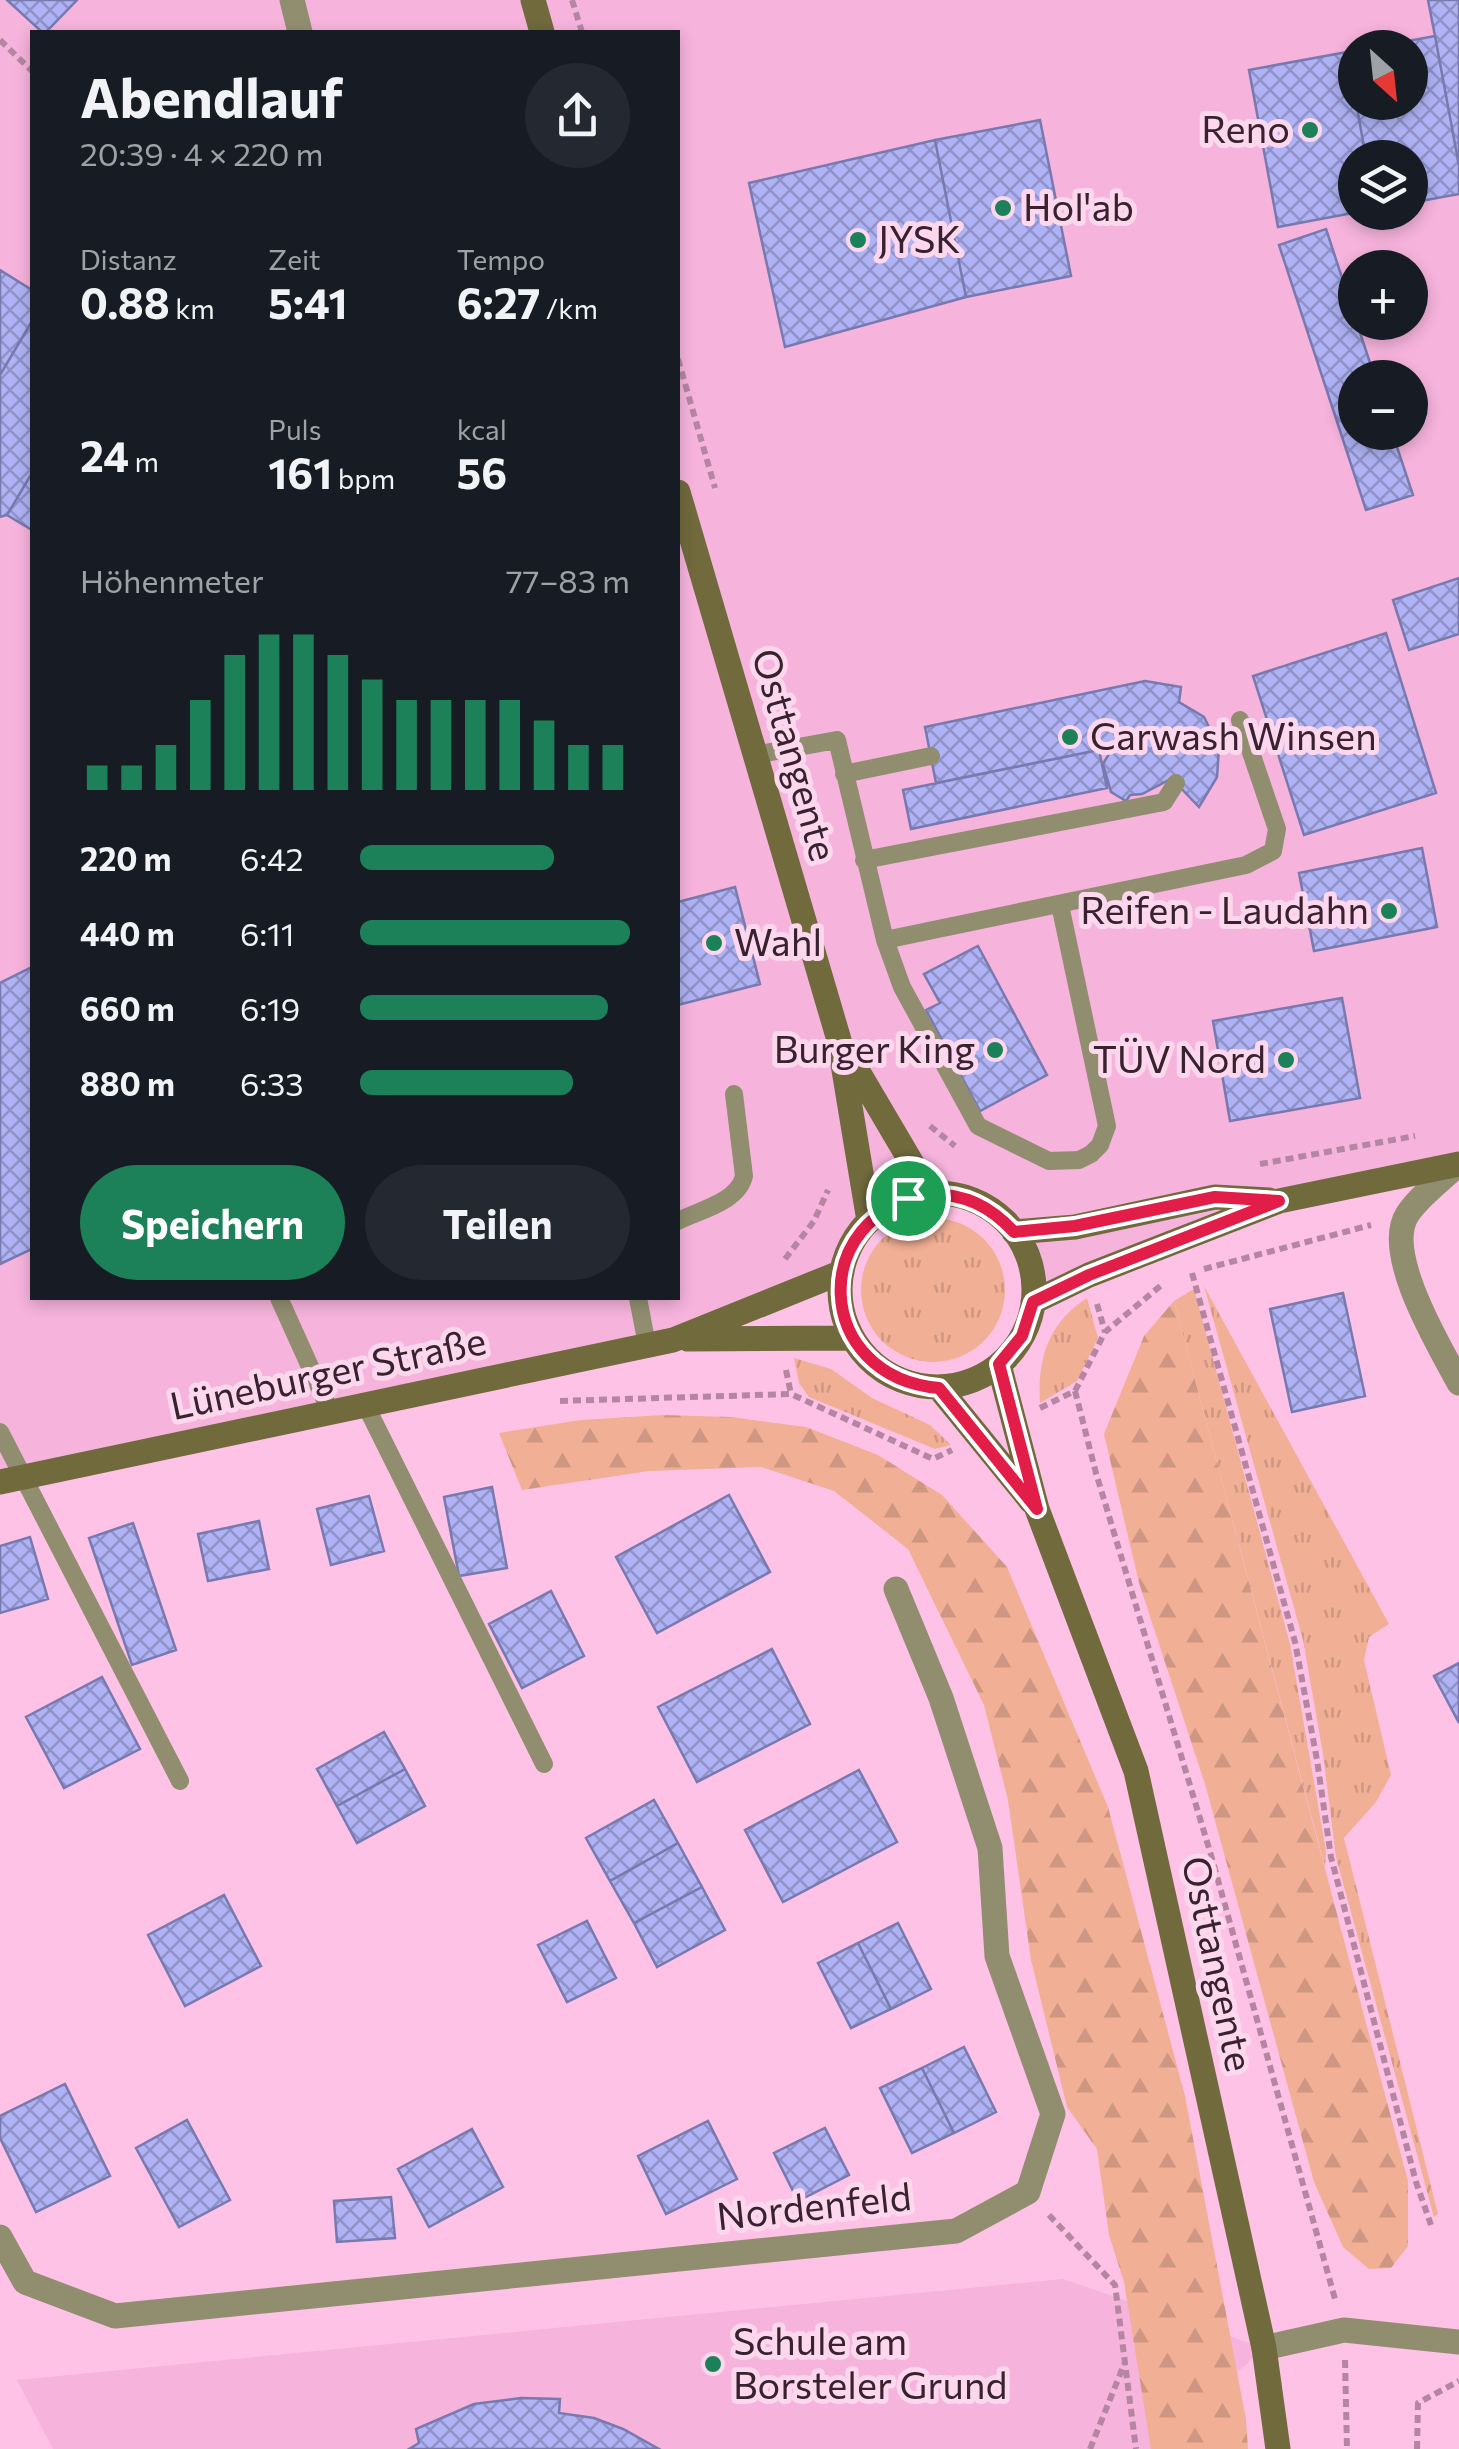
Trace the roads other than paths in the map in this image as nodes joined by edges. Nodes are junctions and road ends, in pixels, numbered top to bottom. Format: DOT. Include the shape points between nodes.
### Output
graph roads {
  1 [pos="292,0"];
  2 [pos="532,0"];
  3 [pos="300,30"];
  4 [pos="541,30"];
  5 [pos="680,499"];
  6 [pos="1240,720"];
  7 [pos="755,755"];
  8 [pos="930,756"];
  9 [pos="844,774"];
  10 [pos="1176,783"];
  11 [pos="864,860"];
  12 [pos="1060,904"];
  13 [pos="885,940"];
  14 [pos="839,1040"];
  15 [pos="734,1094"];
  16 [pos="1458,1165"];
  17 [pos="930,1194"];
  18 [pos="1279,1201"];
  19 [pos="680,1220"];
  20 [pos="869,1221"];
  21 [pos="1014,1232"];
  22 [pos="842,1272"];
  23 [pos="280,1300"];
  24 [pos="639,1300"];
  25 [pos="1033,1302"];
  26 [pos="852,1338"];
  27 [pos="660,1342"];
  28 [pos="999,1364"];
  29 [pos="1459,1384"];
  30 [pos="939,1388"];
  31 [pos="364,1404"];
  32 [pos="330,1411"];
  33 [pos="0,1432"];
  34 [pos="11,1479"];
  35 [pos="1037,1509"];
  36 [pos="896,1588"];
  37 [pos="544,1764"];
  38 [pos="180,1781"];
  39 [pos="0,2236"];
  40 [pos="1459,2342"];
  41 [pos="1264,2348"];
  42 [pos="1278,2449"];
  1 -- 3 [label="street"];
  2 -- 4 [label="main road"];
  5 -- 7 [label="main road, Osttangente"];
  6 -- 12 [label="lane" via="1276,829 1273,851 1246,865"];
  7 -- 9 [label="lane" via="837,740"];
  7 -- 14 [label="main road, Osttangente"];
  8 -- 9 [label="lane"];
  9 -- 11 [label="lane"];
  10 -- 11 [label="lane" via="1164,802"];
  11 -- 13 [label="lane"];
  12 -- 13 [label="lane"];
  12 -- 13 [label="lane" via="1107,1126 1100,1144 1079,1160 1049,1162 978,1126 902,987"];
  14 -- 17 [label="main road, Osttangente"];
  14 -- 20 [label="main road, Osttangente"];
  15 -- 19 [label="lane" via="742,1185"];
  16 -- 18 [label="main road"];
  16 -- 29 [label="street" via="1406,1216 1400,1246 1420,1309"];
  17 -- 20 [label="main road" via="908,1198"];
  17 -- 21 [label="main road" via="986,1206"];
  18 -- 21 [label="main road" via="1215,1197"];
  18 -- 25 [label="main road"];
  20 -- 22 [label="main road"];
  21 -- 25 [label="main road" via="1030,1265"];
  22 -- 26 [label="main road" via="843,1316"];
  22 -- 27 [label="main road, Lüneburger Straße"];
  23 -- 32 [label="lane"];
  24 -- 27 [label="lane"];
  25 -- 28 [label="main road" via="1022,1336"];
  26 -- 27 [label="main road, Lüneburger Straße"];
  26 -- 30 [label="main road" via="888,1374"];
  27 -- 31 [label="main road, Lüneburger Straße"];
  28 -- 30 [label="main road" via="981,1377"];
  28 -- 35 [label="main road, Osttangente"];
  30 -- 35 [label="main road, Osttangente"];
  31 -- 32 [label="main road, Lüneburger Straße"];
  31 -- 37 [label="lane"];
  32 -- 34 [label="main road, Lüneburger Straße"];
  33 -- 34 [label="lane"];
  34 -- 38 [label="lane"];
  35 -- 41 [label="main road, Osttangente" via="1136,1771"];
  36 -- 39 [label="street, Nordenfeld" via="990,1848 997,1956 1053,2114 1028,2192 956,2231 115,2316 24,2282"];
  40 -- 41 [label="street" via="1344,2330"];
  41 -- 42 [label="main road, Osttangente"];
}
